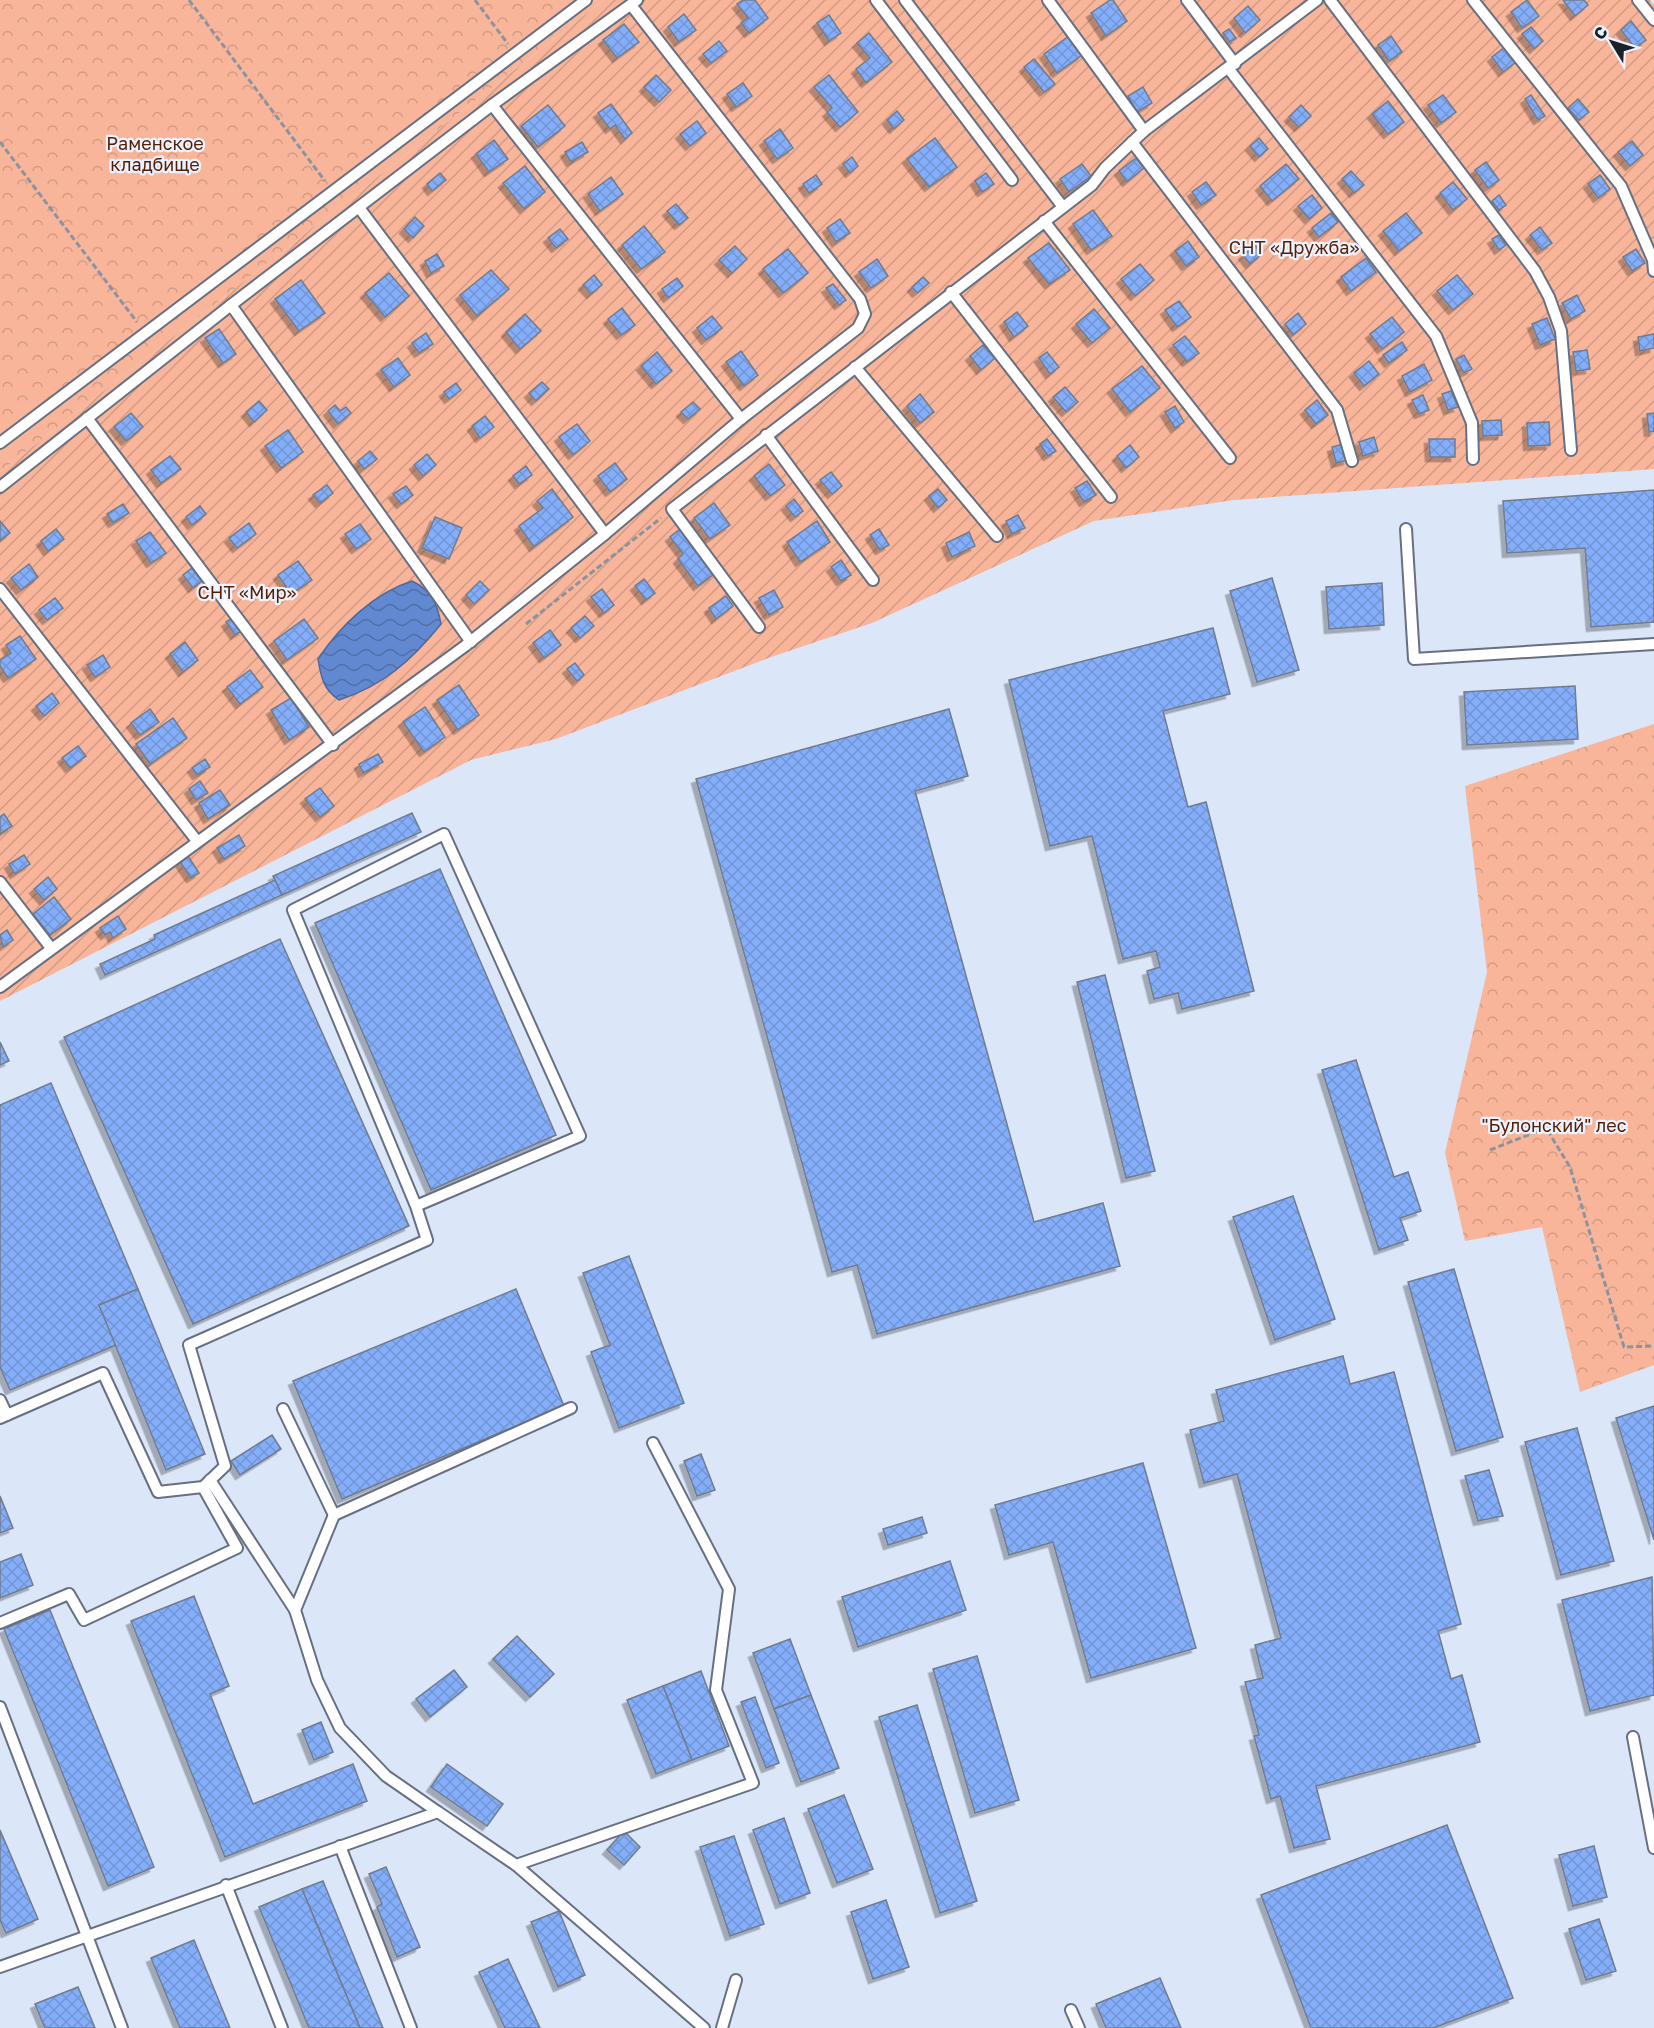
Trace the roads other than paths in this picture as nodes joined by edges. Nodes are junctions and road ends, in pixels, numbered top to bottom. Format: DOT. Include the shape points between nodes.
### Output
graph roads {
  1 [pos="586,0"];
  2 [pos="876,0"];
  3 [pos="905,0"];
  4 [pos="1048,0"];
  5 [pos="1187,0"];
  6 [pos="1317,0"];
  7 [pos="1330,0"];
  8 [pos="1473,0"];
  9 [pos="1638,0"];
  10 [pos="634,3"];
  11 [pos="1654,20"];
  12 [pos="1232,66"];
  13 [pos="492,105"];
  14 [pos="1144,131"];
  15 [pos="1132,142"];
  16 [pos="1012,180"];
  17 [pos="1063,207"];
  18 [pos="360,208"];
  19 [pos="1044,221"];
  20 [pos="1654,271"];
  21 [pos="951,292"];
  22 [pos="231,305"];
  23 [pos="855,367"];
  24 [pos="87,418"];
  25 [pos="741,418"];
  26 [pos="766,435"];
  27 [pos="0,442"];
  28 [pos="1571,450"];
  29 [pos="1230,458"];
  30 [pos="1473,459"];
  31 [pos="1352,461"];
  32 [pos="0,487"];
  33 [pos="1111,497"];
  34 [pos="1406,529"];
  35 [pos="605,534"];
  36 [pos="997,536"];
  37 [pos="873,580"];
  38 [pos="0,589"];
  39 [pos="759,627"];
  40 [pos="471,642"];
  41 [pos="1654,644"];
  42 [pos="333,745"];
  43 [pos="196,841"];
  44 [pos="0,882"];
  45 [pos="51,948"];
  46 [pos="0,987"];
  47 [pos="416,1206"];
  48 [pos="0,1400"];
  49 [pos="571,1408"];
  50 [pos="283,1409"];
  51 [pos="3,1417"];
  52 [pos="653,1443"];
  53 [pos="206,1484"];
  54 [pos="334,1515"];
  55 [pos="295,1610"];
  56 [pos="0,1623"];
  57 [pos="0,1707"];
  58 [pos="1633,1737"];
  59 [pos="438,1812"];
  60 [pos="340,1846"];
  61 [pos="1654,1848"];
  62 [pos="516,1865"];
  63 [pos="226,1885"];
  64 [pos="86,1937"];
  65 [pos="0,1966"];
  66 [pos="736,1980"];
  67 [pos="1071,2010"];
  68 [pos="122,2028"];
  69 [pos="282,2028"];
  70 [pos="411,2028"];
  71 [pos="704,2028"];
  72 [pos="722,2028"];
  73 [pos="1079,2028"];
  1 -- 27 [label="lane"];
  2 -- 16 [label="lane"];
  3 -- 17 [label="lane"];
  4 -- 14 [label="lane"];
  5 -- 12 [label="lane"];
  6 -- 12 [label="lane"];
  7 -- 28 [label="lane" via="1534,271 1549,297 1561,331"];
  8 -- 20 [label="lane" via="1621,186 1653,260"];
  9 -- 11 [label="lane"];
  10 -- 13 [label="lane"];
  10 -- 25 [label="lane" via="860,298 866,314 858,328"];
  12 -- 14 [label="lane"];
  12 -- 30 [label="lane" via="1436,336 1472,423"];
  13 -- 18 [label="lane"];
  13 -- 25 [label="lane"];
  14 -- 15 [label="lane"];
  15 -- 17 [label="lane" via="1092,185"];
  15 -- 31 [label="lane" via="1337,410"];
  17 -- 19 [label="lane"];
  18 -- 22 [label="lane"];
  18 -- 35 [label="lane"];
  19 -- 21 [label="lane"];
  19 -- 29 [label="lane"];
  21 -- 23 [label="lane"];
  21 -- 33 [label="lane"];
  22 -- 24 [label="lane"];
  22 -- 40 [label="lane"];
  23 -- 26 [label="lane"];
  23 -- 36 [label="lane"];
  24 -- 32 [label="lane"];
  24 -- 42 [label="lane"];
  25 -- 35 [label="lane"];
  26 -- 37 [label="lane"];
  26 -- 39 [label="lane" via="672,509"];
  34 -- 41 [label="lane" via="1414,659"];
  35 -- 40 [label="lane"];
  38 -- 43 [label="lane"];
  40 -- 42 [label="lane"];
  42 -- 43 [label="lane"];
  43 -- 45 [label="lane"];
  44 -- 45 [label="lane"];
  45 -- 46 [label="lane"];
  47 -- 47 [label="lane" via="580,1136 444,834 293,910"];
  47 -- 53 [label="lane" via="427,1240 189,1345 225,1466"];
  48 -- 51 [label="lane"];
  49 -- 54 [label="lane"];
  50 -- 54 [label="lane"];
  51 -- 53 [label="lane" via="103,1372 158,1492"];
  52 -- 62 [label="lane" via="729,1589 716,1690 753,1783"];
  53 -- 55 [label="lane"];
  53 -- 56 [label="lane" via="237,1548 84,1620 69,1594"];
  54 -- 55 [label="lane"];
  55 -- 59 [label="lane" via="317,1680 340,1728 386,1776"];
  57 -- 64 [label="lane"];
  58 -- 61 [label="lane"];
  59 -- 60 [label="lane"];
  59 -- 62 [label="lane"];
  60 -- 63 [label="lane"];
  60 -- 70 [label="lane"];
  62 -- 71 [label="lane"];
  63 -- 64 [label="lane"];
  63 -- 69 [label="lane"];
  64 -- 65 [label="lane"];
  64 -- 68 [label="lane"];
  66 -- 72 [label="lane"];
  67 -- 73 [label="lane"];
}
